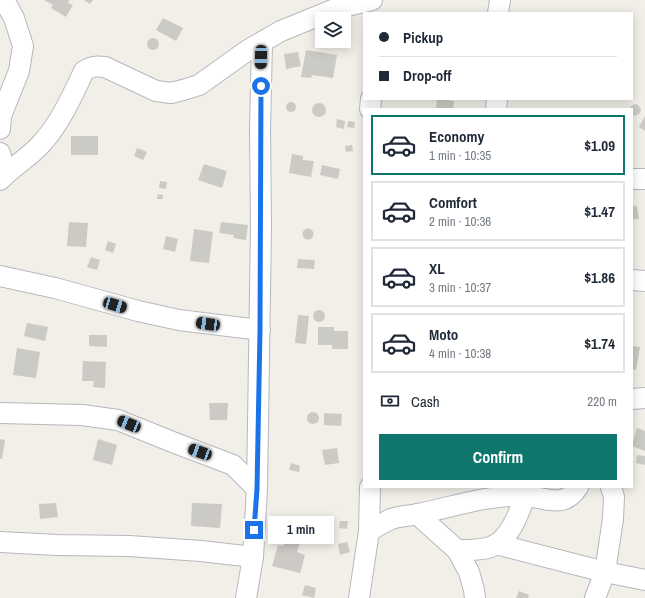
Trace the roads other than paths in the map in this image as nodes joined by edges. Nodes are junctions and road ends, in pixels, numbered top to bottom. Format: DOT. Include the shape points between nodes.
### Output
graph roads {
  1 [pos="4,0"];
  2 [pos="373,0"];
  3 [pos="500,0"];
  4 [pos="373,12"];
  5 [pos="498,12"];
  6 [pos="262,42"];
  7 [pos="0,129"];
  8 [pos="0,153"];
  9 [pos="3,177"];
  10 [pos="633,179"];
  11 [pos="645,179"];
  12 [pos="0,276"];
  13 [pos="633,280"];
  14 [pos="645,280"];
  15 [pos="260,330"];
  16 [pos="645,398"];
  17 [pos="633,399"];
  18 [pos="0,413"];
  19 [pos="370,488"];
  20 [pos="577,488"];
  21 [pos="611,488"];
  22 [pos="257,489"];
  23 [pos="479,493"];
  24 [pos="525,496"];
  25 [pos="417,514"];
  26 [pos="369,531"];
  27 [pos="0,542"];
  28 [pos="490,546"];
  29 [pos="457,550"];
  30 [pos="253,557"];
  31 [pos="605,572"];
  32 [pos="645,580"];
  33 [pos="475,594"];
  34 [pos="246,598"];
  35 [pos="359,598"];
  36 [pos="595,598"];
  1 -- 7 [label="street" via="14,18 23,46 19,71 1,116"];
  2 -- 4 [label="street"];
  2 -- 6 [label="street" via="335,9 281,31"];
  3 -- 5 [label="street"];
  6 -- 9 [label="street" via="199,85 171,93 156,91 105,68 91,67 84,71 56,126 41,144"];
  6 -- 15 [label="street"];
  8 -- 9 [label="street"];
  10 -- 11 [label="street"];
  12 -- 15 [label="street" via="159,316"];
  13 -- 14 [label="street"];
  15 -- 22 [label="street"];
  16 -- 17 [label="street"];
  18 -- 22 [label="street" via="82,415 118,420 233,465"];
  19 -- 26 [label="street"];
  20 -- 24 [label="street" via="570,498 562,501"];
  21 -- 31 [label="street" via="614,497"];
  22 -- 30 [label="street"];
  23 -- 24 [label="street"];
  23 -- 25 [label="street"];
  24 -- 28 [label="street" via="508,532"];
  25 -- 26 [label="street" via="391,519"];
  25 -- 29 [label="street"];
  26 -- 35 [label="street"];
  27 -- 30 [label="street" via="137,547"];
  28 -- 29 [label="street"];
  28 -- 31 [label="street"];
  28 -- 33 [label="street" via="476,565"];
  29 -- 33 [label="street" via="469,572"];
  30 -- 34 [label="street"];
  31 -- 32 [label="street"];
  31 -- 36 [label="street"];
}
